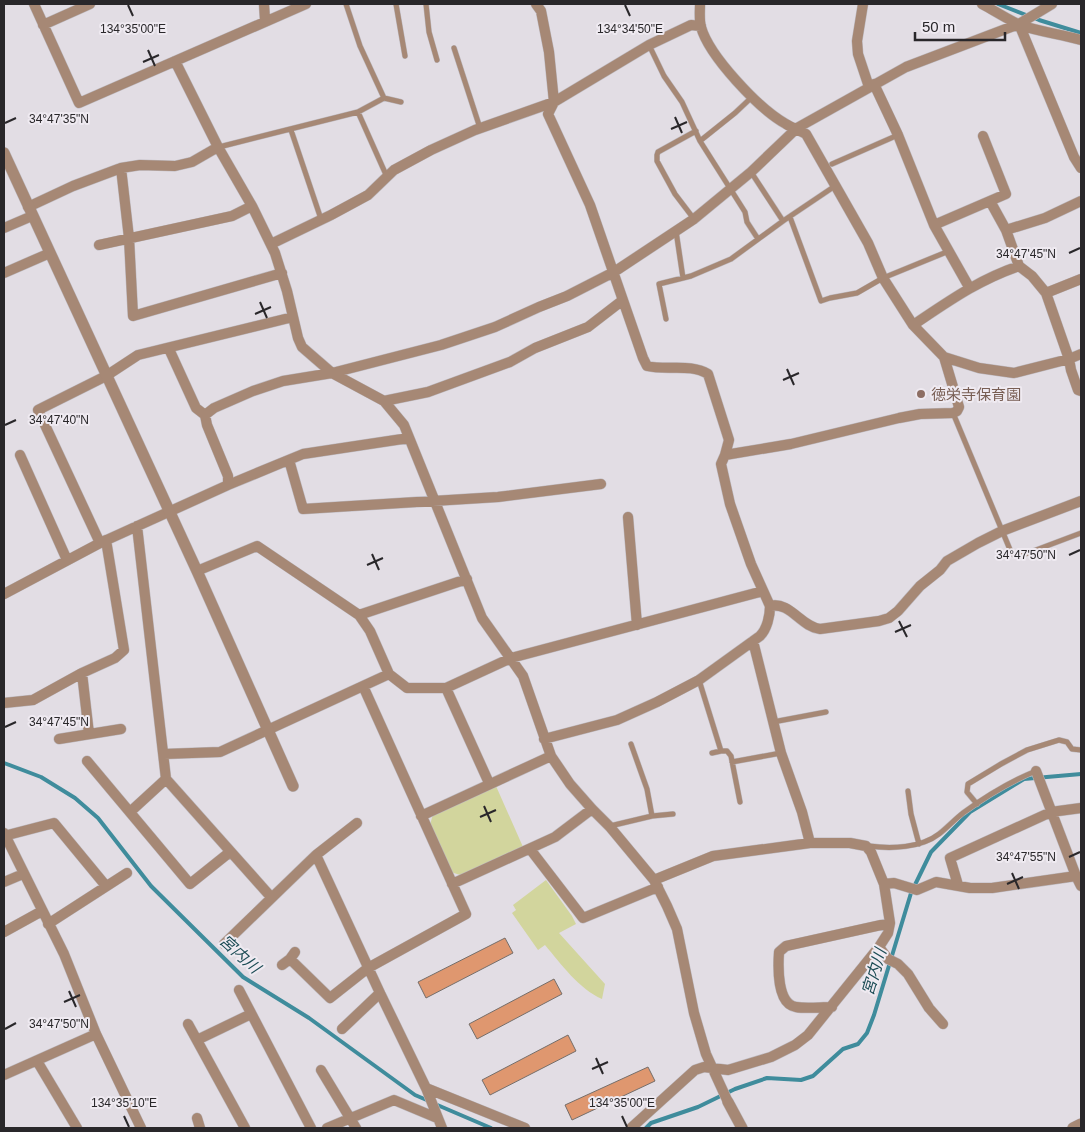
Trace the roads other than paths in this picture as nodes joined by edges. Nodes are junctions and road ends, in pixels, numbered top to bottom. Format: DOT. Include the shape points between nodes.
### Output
graph roads {
  1 [pos="34,4"];
  2 [pos="90,4"];
  3 [pos="264,4"];
  4 [pos="306,4"];
  5 [pos="346,4"];
  6 [pos="396,4"];
  7 [pos="426,4"];
  8 [pos="536,4"];
  9 [pos="700,4"];
  10 [pos="863,4"];
  11 [pos="982,4"];
  12 [pos="1052,4"];
  13 [pos="1038,7"];
  14 [pos="265,20"];
  15 [pos="1019,24"];
  16 [pos="44,25"];
  17 [pos="701,26"];
  18 [pos="1081,40"];
  19 [pos="649,45"];
  20 [pos="454,48"];
  21 [pos="404,56"];
  22 [pos="437,60"];
  23 [pos="175,61"];
  24 [pos="871,85"];
  25 [pos="752,96"];
  26 [pos="384,98"];
  27 [pos="401,102"];
  28 [pos="554,102"];
  29 [pos="358,112"];
  30 [pos="480,128"];
  31 [pos="797,128"];
  32 [pos="292,130"];
  33 [pos="696,130"];
  34 [pos="898,135"];
  35 [pos="983,136"];
  36 [pos="700,141"];
  37 [pos="218,148"];
  38 [pos="4,153"];
  39 [pos="832,164"];
  40 [pos="121,168"];
  41 [pos="1081,168"];
  42 [pos="751,172"];
  43 [pos="387,177"];
  44 [pos="835,186"];
  45 [pos="730,189"];
  46 [pos="990,201"];
  47 [pos="1081,201"];
  48 [pos="252,206"];
  49 [pos="30,211"];
  50 [pos="790,217"];
  51 [pos="694,219"];
  52 [pos="321,220"];
  53 [pos="783,221"];
  54 [pos="934,224"];
  55 [pos="4,228"];
  56 [pos="1006,230"];
  57 [pos="676,231"];
  58 [pos="129,238"];
  59 [pos="758,239"];
  60 [pos="271,244"];
  61 [pos="99,245"];
  62 [pos="950,251"];
  63 [pos="50,253"];
  64 [pos="1019,266"];
  65 [pos="614,272"];
  66 [pos="4,273"];
  67 [pos="282,273"];
  68 [pos="683,278"];
  69 [pos="884,278"];
  70 [pos="1081,279"];
  71 [pos="970,287"];
  72 [pos="1046,293"];
  73 [pos="623,300"];
  74 [pos="294,317"];
  75 [pos="666,318"];
  76 [pos="913,325"];
  77 [pos="169,349"];
  78 [pos="1081,354"];
  79 [pos="944,357"];
  80 [pos="1069,359"];
  81 [pos="332,373"];
  82 [pos="106,376"];
  83 [pos="1081,391"];
  84 [pos="384,401"];
  85 [pos="953,413"];
  86 [pos="206,415"];
  87 [pos="409,438"];
  88 [pos="20,455"];
  89 [pos="725,455"];
  90 [pos="289,460"];
  91 [pos="601,484"];
  92 [pos="228,485"];
  93 [pos="435,500"];
  94 [pos="1081,501"];
  95 [pos="169,512"];
  96 [pos="628,517"];
  97 [pos="137,526"];
  98 [pos="1002,532"];
  99 [pos="1081,533"];
  100 [pos="103,542"];
  101 [pos="67,560"];
  102 [pos="197,571"];
  103 [pos="467,579"];
  104 [pos="763,591"];
  105 [pos="4,594"];
  106 [pos="770,606"];
  107 [pos="359,615"];
  108 [pos="637,624"];
  109 [pos="753,641"];
  110 [pos="512,658"];
  111 [pos="82,672"];
  112 [pos="389,674"];
  113 [pos="699,680"];
  114 [pos="363,686"];
  115 [pos="446,688"];
  116 [pos="4,703"];
  117 [pos="826,712"];
  118 [pos="773,722"];
  119 [pos="121,729"];
  120 [pos="268,730"];
  121 [pos="89,734"];
  122 [pos="59,738"];
  123 [pos="544,738"];
  124 [pos="631,744"];
  125 [pos="1081,750"];
  126 [pos="721,751"];
  127 [pos="712,753"];
  128 [pos="781,753"];
  129 [pos="164,754"];
  130 [pos="551,756"];
  131 [pos="87,761"];
  132 [pos="732,762"];
  133 [pos="1036,771"];
  134 [pos="166,779"];
  135 [pos="489,783"];
  136 [pos="293,786"];
  137 [pos="908,791"];
  138 [pos="740,802"];
  139 [pos="977,804"];
  140 [pos="1081,808"];
  141 [pos="592,809"];
  142 [pos="130,812"];
  143 [pos="1051,812"];
  144 [pos="674,814"];
  145 [pos="421,816"];
  146 [pos="652,816"];
  147 [pos="357,823"];
  148 [pos="610,827"];
  149 [pos="4,835"];
  150 [pos="810,843"];
  151 [pos="919,844"];
  152 [pos="866,846"];
  153 [pos="530,848"];
  154 [pos="230,852"];
  155 [pos="316,854"];
  156 [pos="127,873"];
  157 [pos="23,874"];
  158 [pos="1080,880"];
  159 [pos="4,882"];
  160 [pos="656,883"];
  161 [pos="452,884"];
  162 [pos="884,884"];
  163 [pos="958,885"];
  164 [pos="106,886"];
  165 [pos="271,898"];
  166 [pos="42,911"];
  167 [pos="890,923"];
  168 [pos="48,924"];
  169 [pos="4,932"];
  170 [pos="224,944"];
  171 [pos="879,947"];
  172 [pos="289,959"];
  173 [pos="368,968"];
  174 [pos="239,990"];
  175 [pos="380,993"];
  176 [pos="832,1007"];
  177 [pos="251,1014"];
  178 [pos="188,1024"];
  179 [pos="943,1024"];
  180 [pos="342,1029"];
  181 [pos="96,1034"];
  182 [pos="197,1040"];
  183 [pos="37,1061"];
  184 [pos="713,1069"];
  185 [pos="322,1070"];
  186 [pos="4,1075"];
  187 [pos="426,1088"];
  188 [pos="728,1102"];
  189 [pos="351,1118"];
  190 [pos="437,1118"];
  191 [pos="1081,1124"];
  192 [pos="77,1128"];
  193 [pos="141,1128"];
  194 [pos="245,1128"];
  195 [pos="311,1128"];
  196 [pos="327,1128"];
  197 [pos="356,1128"];
  198 [pos="442,1128"];
  199 [pos="526,1128"];
  200 [pos="631,1128"];
  201 [pos="742,1128"];
  202 [pos="1073,1128"];
  1 -- 16 [label="street"];
  2 -- 16 [label="street"];
  3 -- 14 [label="street"];
  4 -- 14 [label="street"];
  5 -- 26 [label="lane" via="360,46"];
  6 -- 21 [label="lane"];
  7 -- 22 [label="lane"];
  8 -- 28 [label="street" via="541,11 549,52"];
  9 -- 17 [label="street"];
  10 -- 24 [label="street" via="858,54"];
  11 -- 15 [label="street"];
  12 -- 13 [label="street"];
  13 -- 15 [label="street"];
  14 -- 23 [label="street"];
  15 -- 18 [label="street"];
  15 -- 24 [label="street" via="906,67"];
  15 -- 41 [label="street"];
  16 -- 23 [label="street" via="79,103"];
  17 -- 19 [label="street" via="691,25"];
  17 -- 25 [label="street" via="714,52"];
  19 -- 28 [label="street"];
  19 -- 33 [label="lane"];
  20 -- 30 [label="lane"];
  23 -- 37 [label="street"];
  24 -- 31 [label="street"];
  24 -- 34 [label="street"];
  25 -- 31 [label="street" via="786,124"];
  25 -- 36 [label="lane"];
  26 -- 27 [label="lane"];
  26 -- 29 [label="lane"];
  28 -- 30 [label="street"];
  28 -- 65 [label="street" via="548,114 590,205"];
  29 -- 32 [label="lane"];
  29 -- 43 [label="lane"];
  30 -- 43 [label="street" via="431,150"];
  31 -- 42 [label="street"];
  31 -- 44 [label="street" via="806,134"];
  32 -- 37 [label="lane"];
  32 -- 52 [label="lane"];
  33 -- 36 [label="lane"];
  33 -- 51 [label="lane" via="656,155 676,194"];
  34 -- 39 [label="lane"];
  34 -- 54 [label="street"];
  35 -- 46 [label="street" via="1006,194"];
  36 -- 45 [label="lane"];
  37 -- 40 [label="street" via="192,162 174,166"];
  37 -- 48 [label="street"];
  38 -- 49 [label="street"];
  40 -- 49 [label="street" via="73,186"];
  40 -- 58 [label="street"];
  42 -- 45 [label="street"];
  42 -- 53 [label="lane"];
  43 -- 52 [label="street" via="368,195"];
  44 -- 50 [label="lane"];
  44 -- 69 [label="street"];
  45 -- 51 [label="street"];
  45 -- 59 [label="lane"];
  46 -- 54 [label="street"];
  46 -- 56 [label="street"];
  47 -- 56 [label="street" via="1045,218"];
  48 -- 58 [label="street" via="232,216"];
  48 -- 60 [label="street"];
  49 -- 55 [label="street"];
  49 -- 63 [label="street"];
  50 -- 53 [label="lane"];
  50 -- 69 [label="lane" via="821,301 857,293"];
  51 -- 57 [label="street"];
  52 -- 60 [label="street"];
  53 -- 59 [label="lane"];
  54 -- 62 [label="street"];
  56 -- 64 [label="street"];
  57 -- 65 [label="street"];
  57 -- 68 [label="lane"];
  58 -- 61 [label="street"];
  58 -- 67 [label="street" via="133,316"];
  59 -- 68 [label="lane" via="731,259"];
  60 -- 67 [label="street"];
  62 -- 69 [label="lane"];
  62 -- 71 [label="street"];
  63 -- 66 [label="street"];
  63 -- 82 [label="street"];
  64 -- 71 [label="street"];
  64 -- 72 [label="street"];
  65 -- 73 [label="street"];
  65 -- 81 [label="street" via="495,327 441,345"];
  67 -- 74 [label="street"];
  68 -- 75 [label="lane" via="659,284"];
  69 -- 76 [label="street"];
  70 -- 72 [label="street"];
  71 -- 76 [label="street"];
  72 -- 80 [label="street"];
  73 -- 84 [label="street" via="588,327 535,348 510,362 428,392"];
  73 -- 89 [label="street" via="647,366 699,368 708,374 729,440"];
  74 -- 77 [label="street"];
  74 -- 81 [label="street" via="302,347"];
  76 -- 79 [label="street"];
  77 -- 82 [label="street" via="138,355"];
  77 -- 86 [label="street" via="196,408"];
  78 -- 80 [label="street"];
  79 -- 80 [label="street" via="979,368 1014,373"];
  79 -- 85 [label="street" via="959,407"];
  80 -- 83 [label="street"];
  81 -- 84 [label="street"];
  81 -- 86 [label="street" via="253,390"];
  82 -- 95 [label="street"];
  82 -- 100 [label="street" via="38,410"];
  84 -- 87 [label="street" via="404,425"];
  85 -- 89 [label="street" via="913,415 790,444"];
  85 -- 98 [label="lane"];
  86 -- 92 [label="street" via="206,425 228,476"];
  87 -- 90 [label="street" via="303,454"];
  87 -- 93 [label="street"];
  88 -- 101 [label="street"];
  89 -- 104 [label="street" via="721,464 730,504"];
  90 -- 92 [label="street"];
  90 -- 93 [label="street" via="303,509"];
  91 -- 93 [label="street" via="498,497"];
  92 -- 95 [label="street"];
  93 -- 103 [label="street"];
  94 -- 98 [label="street"];
  95 -- 97 [label="street"];
  95 -- 102 [label="street"];
  96 -- 108 [label="street"];
  97 -- 100 [label="street"];
  97 -- 129 [label="street"];
  98 -- 99 [label="lane" via="1015,556"];
  98 -- 106 [label="street" via="947,561 898,611 879,622 813,628 784,607"];
  100 -- 101 [label="street"];
  100 -- 111 [label="street" via="124,650 116,658"];
  101 -- 105 [label="street"];
  102 -- 107 [label="street" via="257,546"];
  102 -- 120 [label="street"];
  103 -- 107 [label="street"];
  103 -- 110 [label="street" via="482,618"];
  104 -- 106 [label="street"];
  104 -- 108 [label="street"];
  106 -- 109 [label="street" via="764,632"];
  107 -- 112 [label="street" via="370,631"];
  108 -- 110 [label="street"];
  109 -- 113 [label="street"];
  109 -- 118 [label="street"];
  110 -- 115 [label="street"];
  110 -- 123 [label="street" via="523,676"];
  111 -- 116 [label="street" via="33,700"];
  111 -- 121 [label="street"];
  112 -- 114 [label="street"];
  112 -- 115 [label="street" via="407,688"];
  113 -- 123 [label="street" via="617,720"];
  113 -- 126 [label="lane"];
  114 -- 120 [label="street"];
  114 -- 145 [label="street"];
  115 -- 135 [label="street"];
  117 -- 118 [label="lane"];
  118 -- 128 [label="street"];
  119 -- 121 [label="street"];
  120 -- 129 [label="street" via="220,752"];
  120 -- 136 [label="street"];
  121 -- 122 [label="street"];
  123 -- 130 [label="street"];
  124 -- 146 [label="lane" via="647,789"];
  125 -- 139 [label="lane" via="1072,749 1067,742 1059,740 1028,750 1001,764 968,784 967,792"];
  126 -- 127 [label="lane"];
  126 -- 132 [label="lane" via="727,751"];
  128 -- 132 [label="lane"];
  128 -- 150 [label="street"];
  129 -- 134 [label="street"];
  130 -- 135 [label="street"];
  130 -- 141 [label="street"];
  131 -- 142 [label="street"];
  132 -- 138 [label="lane"];
  133 -- 139 [label="lane" via="1015,779"];
  133 -- 143 [label="street"];
  134 -- 142 [label="street"];
  134 -- 154 [label="street"];
  135 -- 145 [label="street"];
  137 -- 151 [label="lane" via="910,814"];
  139 -- 151 [label="lane" via="939,834"];
  140 -- 143 [label="street"];
  141 -- 148 [label="street"];
  141 -- 153 [label="street" via="556,837"];
  142 -- 154 [label="street" via="190,884"];
  143 -- 158 [label="street"];
  143 -- 163 [label="street" via="950,858"];
  144 -- 146 [label="lane"];
  145 -- 161 [label="street"];
  146 -- 148 [label="lane"];
  147 -- 155 [label="street"];
  148 -- 160 [label="street"];
  149 -- 157 [label="street"];
  149 -- 164 [label="street" via="54,823"];
  150 -- 152 [label="street"];
  150 -- 160 [label="street" via="712,856"];
  151 -- 152 [label="lane"];
  152 -- 162 [label="street"];
  153 -- 160 [label="street" via="583,918"];
  153 -- 161 [label="street"];
  154 -- 165 [label="street"];
  155 -- 165 [label="street"];
  155 -- 173 [label="street"];
  156 -- 164 [label="street"];
  157 -- 159 [label="street"];
  157 -- 166 [label="street"];
  158 -- 163 [label="street" via="992,888"];
  160 -- 184 [label="street" via="677,929 694,1013"];
  161 -- 173 [label="street" via="466,914"];
  162 -- 163 [label="street" via="912,888 936,882"];
  162 -- 167 [label="street"];
  164 -- 168 [label="street"];
  165 -- 170 [label="street"];
  166 -- 168 [label="street"];
  166 -- 169 [label="street"];
  167 -- 171 [label="street"];
  167 -- 176 [label="street" via="786,946 779,952 780,984 790,1005"];
  168 -- 181 [label="street" via="64,954"];
  171 -- 176 [label="street"];
  171 -- 179 [label="street" via="908,974"];
  172 -- 173 [label="street" via="330,998"];
  173 -- 175 [label="street"];
  174 -- 177 [label="street"];
  175 -- 180 [label="street"];
  175 -- 187 [label="street"];
  176 -- 184 [label="street" via="795,1045 771,1057 728,1070"];
  177 -- 182 [label="street"];
  177 -- 195 [label="street"];
  178 -- 182 [label="street"];
  181 -- 183 [label="street"];
  181 -- 193 [label="street"];
  182 -- 194 [label="street"];
  183 -- 186 [label="street"];
  183 -- 192 [label="street"];
  184 -- 188 [label="street"];
  184 -- 200 [label="street" via="696,1070"];
  185 -- 189 [label="street"];
  187 -- 190 [label="street"];
  187 -- 199 [label="street"];
  188 -- 201 [label="street"];
  189 -- 190 [label="street" via="394,1100"];
  189 -- 196 [label="street"];
  189 -- 197 [label="street"];
  190 -- 198 [label="street"];
  191 -- 202 [label="street"];
}
